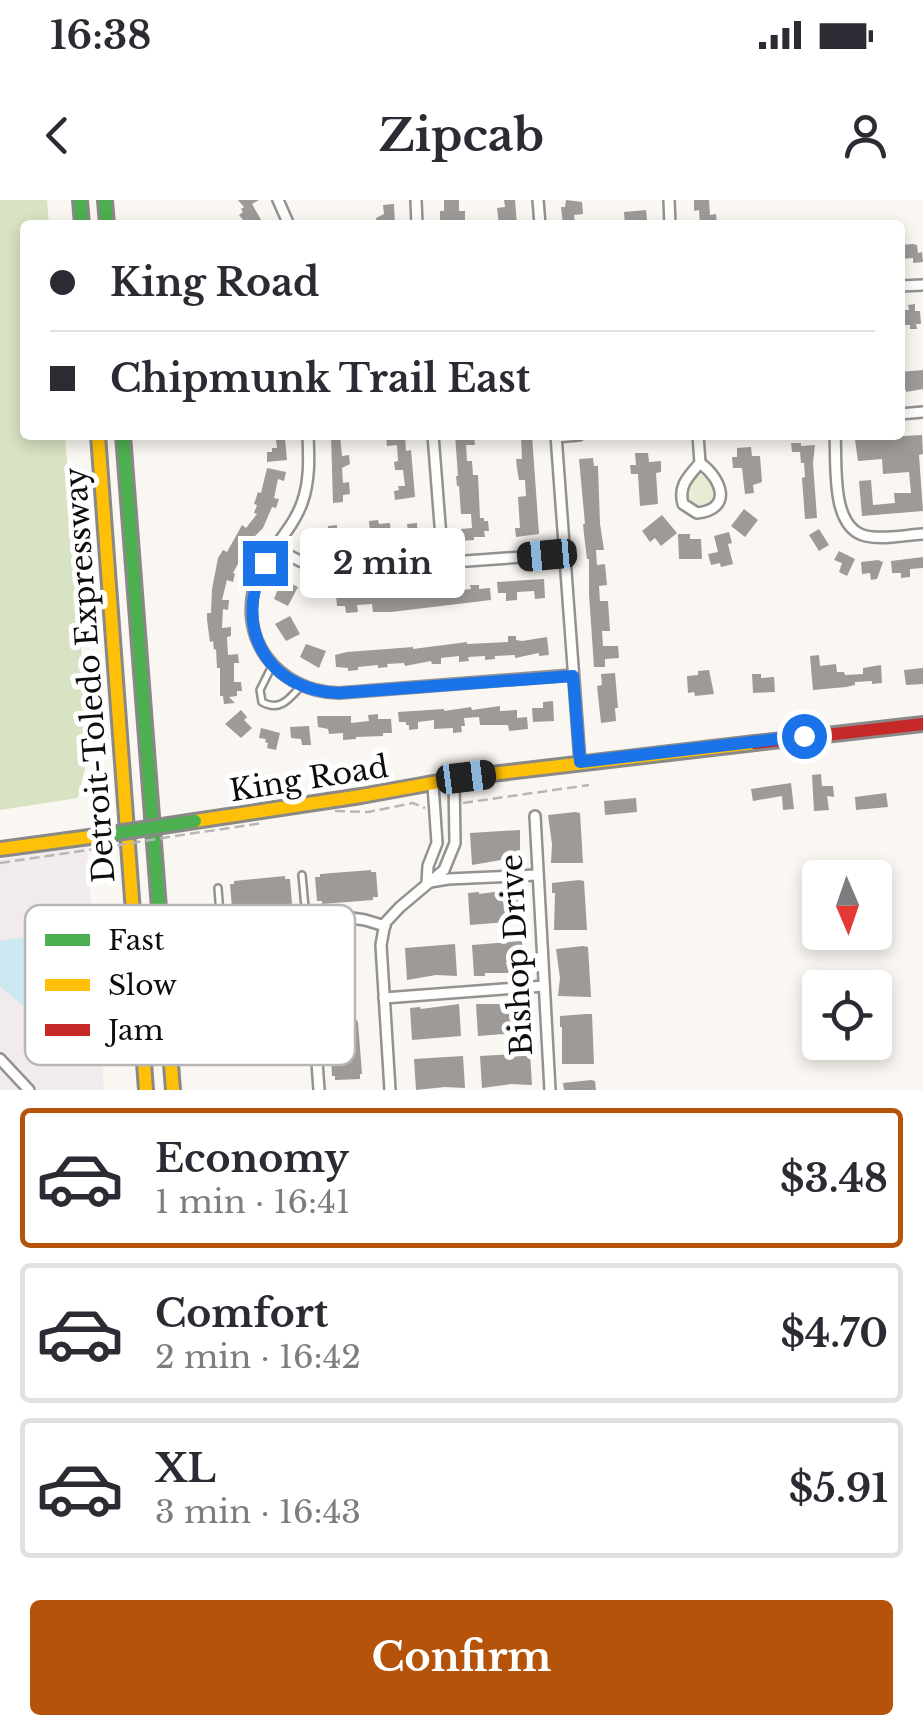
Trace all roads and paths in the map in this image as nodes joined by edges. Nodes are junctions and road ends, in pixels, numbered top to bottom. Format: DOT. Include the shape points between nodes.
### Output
graph roads {
  1 [pos="98,440"];
  2 [pos="123,440"];
  3 [pos="308,440"];
  4 [pos="434,440"];
  5 [pos="556,440"];
  6 [pos="698,440"];
  7 [pos="835,440"];
  8 [pos="700,463"];
  9 [pos="923,534"];
  10 [pos="275,547"];
  11 [pos="564,554"];
  12 [pos="443,563"];
  13 [pos="270,661"];
  14 [pos="573,676"];
  15 [pos="301,686"];
  16 [pos="923,724"];
  17 [pos="580,762"];
  18 [pos="454,780"];
  19 [pos="433,784"];
  20 [pos="589,784"];
  21 [pos="454,804"];
  22 [pos="435,807"];
  23 [pos="332,812"];
  24 [pos="535,816"];
  25 [pos="277,820"];
  26 [pos="99,842"];
  27 [pos="0,849"];
  28 [pos="0,863"];
  29 [pos="302,874"];
  30 [pos="537,874"];
  31 [pos="427,883"];
  32 [pos="218,888"];
  33 [pos="132,905"];
  34 [pos="158,905"];
  35 [pos="219,905"];
  36 [pos="305,905"];
  37 [pos="355,919"];
  38 [pos="385,926"];
  39 [pos="544,986"];
  40 [pos="384,998"];
  41 [pos="0,1059"];
  42 [pos="144,1065"];
  43 [pos="171,1065"];
  44 [pos="317,1065"];
  45 [pos="29,1090"];
  46 [pos="146,1090"];
  47 [pos="173,1090"];
  48 [pos="319,1090"];
  49 [pos="390,1090"];
  50 [pos="550,1090"];
  1 -- 33 [label="main road, Detroit-Toledo Expressway"];
  2 -- 34 [label="main road, Detroit-Toledo Expressway"];
  3 -- 10 [label="street" via="304,496"];
  4 -- 12 [label="street"];
  5 -- 11 [label="street"];
  6 -- 8 [label="street"];
  7 -- 9 [label="street" via="839,504 849,527 874,537"];
  8 -- 8 [label="street" via="716,478 721,496 711,510 697,513 681,495"];
  10 -- 12 [label="street" via="329,570"];
  10 -- 13 [label="street" via="258,576 252,606 254,631"];
  11 -- 12 [label="street"];
  11 -- 14 [label="street"];
  13 -- 15 [label="street"];
  13 -- 15 [label="lane" via="262,702 284,704"];
  14 -- 15 [label="street" via="339,693"];
  14 -- 17 [label="street"];
  16 -- 17 [label="main road, King Road"];
  17 -- 18 [label="main road, King Road"];
  18 -- 19 [label="main road, King Road"];
  18 -- 21 [label="street"];
  19 -- 22 [label="street"];
  19 -- 26 [label="main road, King Road, bridge"];
  20 -- 21 [label="path"];
  21 -- 31 [label="street" via="455,843 444,870"];
  22 -- 23 [label="path"];
  22 -- 31 [label="street" via="437,842"];
  24 -- 30 [label="street, Bishop Drive"];
  25 -- 26 [label="path, bridge"];
  26 -- 27 [label="main road, King Road"];
  26 -- 28 [label="path"];
  29 -- 36 [label="lane"];
  30 -- 31 [label="street"];
  30 -- 39 [label="street, Bishop Drive"];
  31 -- 38 [label="street"];
  32 -- 35 [label="lane"];
  37 -- 38 [label="street"];
  38 -- 40 [label="street"];
  39 -- 40 [label="street"];
  39 -- 50 [label="street, Bishop Drive"];
  40 -- 49 [label="street"];
  41 -- 45 [label="street"];
  42 -- 46 [label="main road, Detroit-Toledo Expressway"];
  43 -- 47 [label="main road, Detroit-Toledo Expressway"];
  44 -- 48 [label="street"];
}
